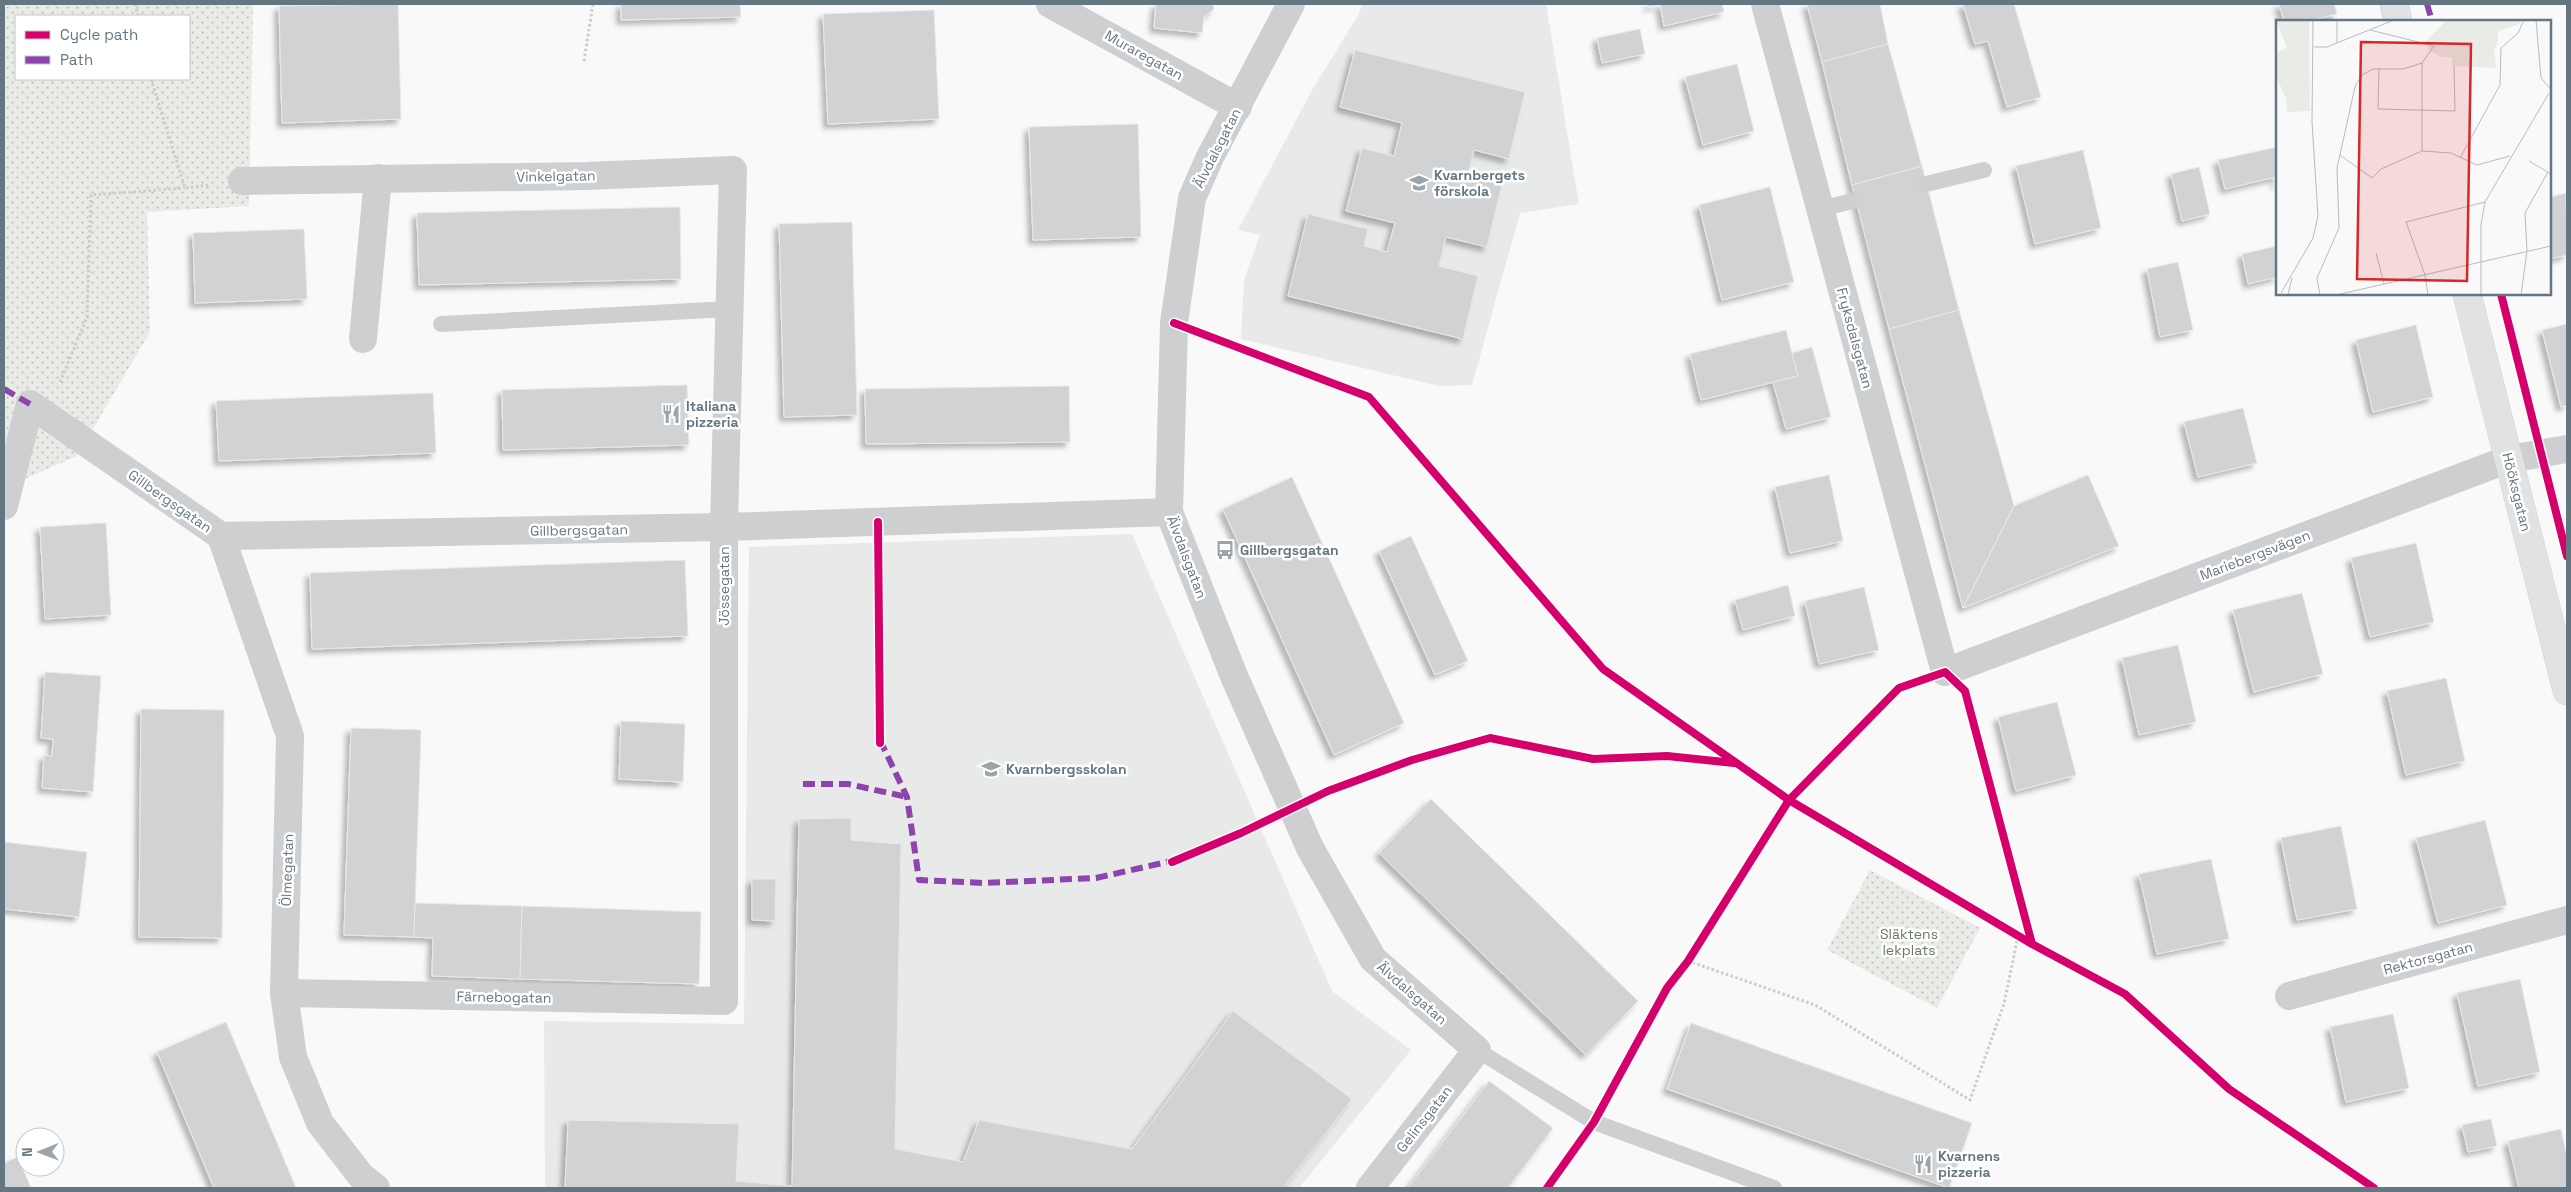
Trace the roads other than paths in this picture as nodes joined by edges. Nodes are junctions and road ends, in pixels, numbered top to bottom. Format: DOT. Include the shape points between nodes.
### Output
graph roads {
  1 [pos="1050,4"];
  2 [pos="1291,4"];
  3 [pos="1766,4"];
  4 [pos="2394,4"];
  5 [pos="2398,20"];
  6 [pos="1238,107"];
  7 [pos="733,170"];
  8 [pos="1984,170"];
  9 [pos="378,178"];
  10 [pos="242,181"];
  11 [pos="1926,184"];
  12 [pos="1856,200"];
  13 [pos="1821,209"];
  14 [pos="2467,295"];
  15 [pos="730,309"];
  16 [pos="441,324"];
  17 [pos="363,339"];
  18 [pos="2567,449"];
  19 [pos="2509,459"];
  20 [pos="4,506"];
  21 [pos="1169,512"];
  22 [pos="724,528"];
  23 [pos="221,536"];
  24 [pos="1945,672"];
  25 [pos="2567,691"];
  26 [pos="2567,920"];
  27 [pos="284,993"];
  28 [pos="2289,996"];
  29 [pos="724,1002"];
  30 [pos="1477,1050"];
  31 [pos="376,1188"];
  32 [pos="1370,1188"];
  33 [pos="1774,1188"];
  1 -- 6 [label="street, Muraregatan"];
  2 -- 6 [label="street, Älvdalsgatan"];
  3 -- 13 [label="street, Fryksdalsgatan"];
  4 -- 5 [label="street"];
  6 -- 21 [label="street, Älvdalsgatan" via="1192,198 1174,323"];
  7 -- 9 [label="street, Vinkelgatan" via="586,176"];
  7 -- 15 [label="street, Jössegatan"];
  8 -- 11 [label="lane"];
  9 -- 10 [label="street, Vinkelgatan"];
  9 -- 17 [label="street"];
  12 -- 13 [label="lane"];
  13 -- 24 [label="street, Fryksdalsgatan"];
  14 -- 19 [label="street, Hööksgatan"];
  15 -- 16 [label="lane"];
  15 -- 22 [label="street, Jössegatan"];
  18 -- 19 [label="street, Mariebergsvägen"];
  19 -- 24 [label="street, Mariebergsvägen"];
  19 -- 25 [label="street, Hööksgatan"];
  20 -- 23 [label="street, Gillbergsgatan" via="38,409"];
  21 -- 22 [label="street, Gillbergsgatan"];
  21 -- 30 [label="street, Älvdalsgatan" via="1234,676 1310,848 1373,959"];
  22 -- 23 [label="street, Gillbergsgatan"];
  22 -- 29 [label="street, Jössegatan"];
  23 -- 27 [label="street, Ölmegatan" via="290,736"];
  26 -- 28 [label="street, Rektorsgatan"];
  27 -- 29 [label="street, Färnebogatan"];
  27 -- 31 [label="street, Ölmegatan" via="293,1057 320,1123 361,1176"];
  30 -- 32 [label="street, Gelinsgatan"];
  30 -- 33 [label="lane" via="1594,1122"];
}
